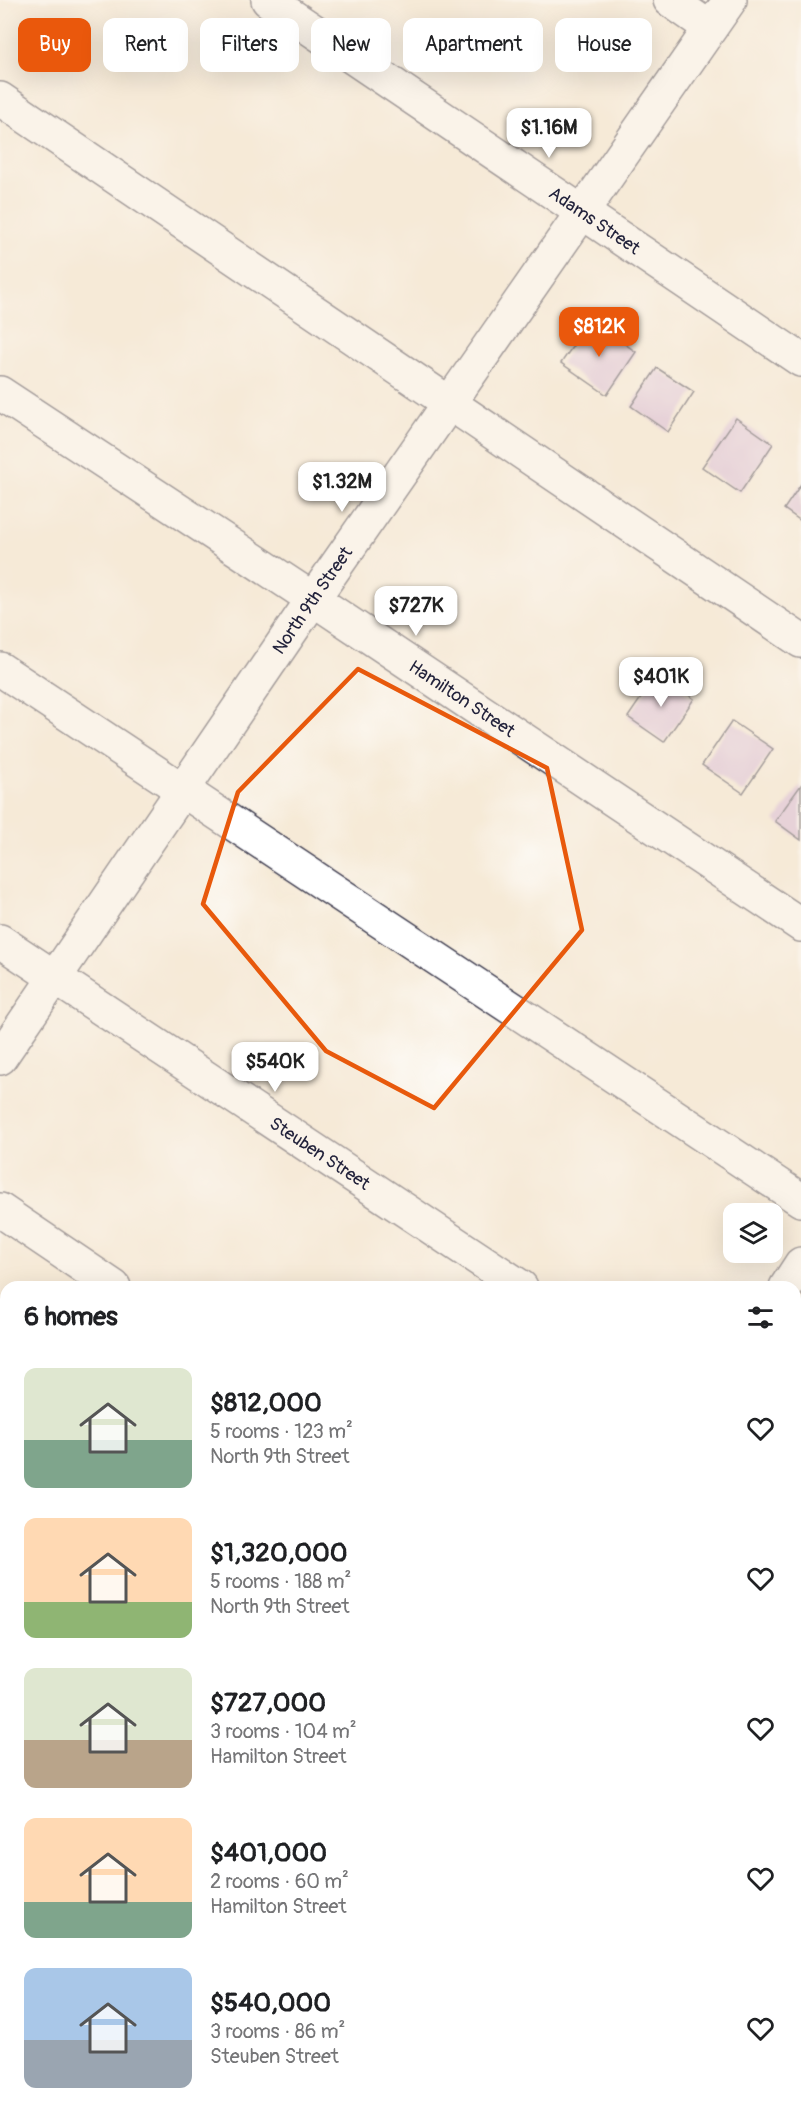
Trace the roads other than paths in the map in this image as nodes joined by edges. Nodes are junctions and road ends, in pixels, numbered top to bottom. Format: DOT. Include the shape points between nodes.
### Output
graph roads {
  1 [pos="268,0"];
  2 [pos="670,0"];
  3 [pos="730,0"];
  4 [pos="710,28"];
  5 [pos="0,99"];
  6 [pos="583,213"];
  7 [pos="801,360"];
  8 [pos="0,393"];
  9 [pos="450,403"];
  10 [pos="313,599"];
  11 [pos="801,641"];
  12 [pos="0,669"];
  13 [pos="182,791"];
  14 [pos="801,926"];
  15 [pos="0,941"];
  16 [pos="55,978"];
  17 [pos="0,1058"];
  18 [pos="801,1200"];
  19 [pos="0,1210"];
  20 [pos="801,1264"];
  21 [pos="105,1281"];
  22 [pos="512,1281"];
  23 [pos="790,1281"];
  1 -- 6 [label="street, Adams Street"];
  2 -- 4 [label="street"];
  3 -- 4 [label="street, North 9th Street"];
  4 -- 6 [label="street, North 9th Street"];
  5 -- 9 [label="street"];
  6 -- 7 [label="street, Adams Street"];
  6 -- 9 [label="street, North 9th Street"];
  8 -- 10 [label="street, Hamilton Street"];
  9 -- 10 [label="street, North 9th Street"];
  9 -- 11 [label="street"];
  10 -- 13 [label="street, North 9th Street"];
  10 -- 14 [label="street, Hamilton Street"];
  12 -- 13 [label="street"];
  13 -- 16 [label="street, North 9th Street"];
  13 -- 18 [label="street"];
  15 -- 16 [label="street, Steuben Street"];
  16 -- 17 [label="street, North 9th Street"];
  16 -- 22 [label="street, Steuben Street"];
  19 -- 21 [label="street"];
  20 -- 23 [label="street"];
}
